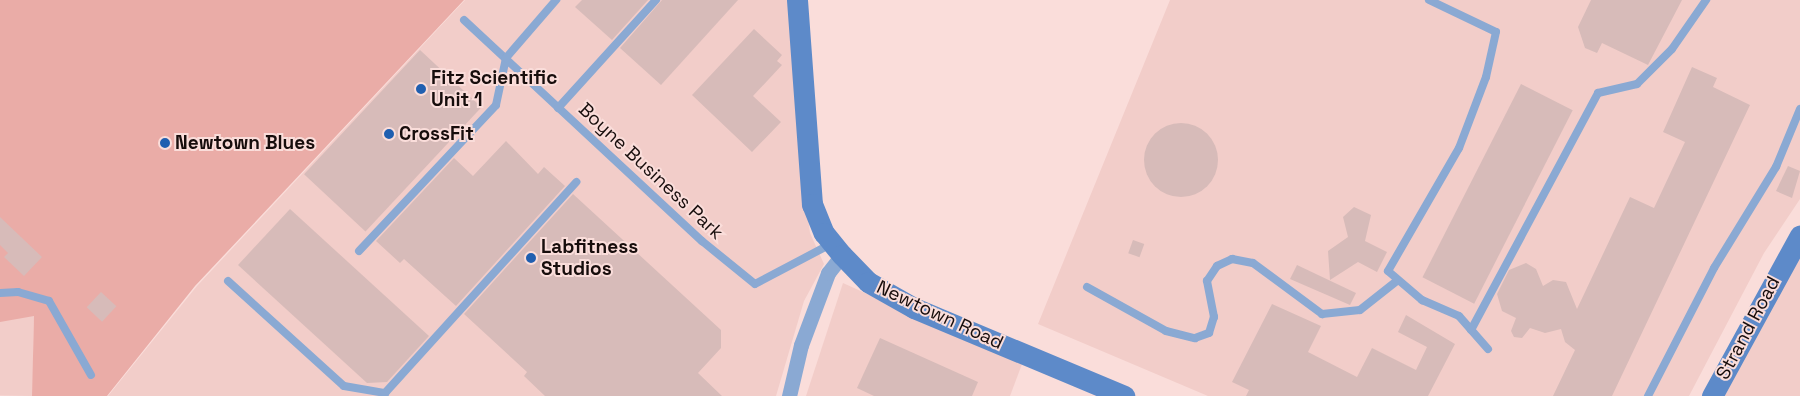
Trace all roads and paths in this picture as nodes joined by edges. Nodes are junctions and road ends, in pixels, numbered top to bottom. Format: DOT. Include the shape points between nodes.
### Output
graph roads {
  1 [pos="556,0"];
  2 [pos="656,0"];
  3 [pos="797,0"];
  4 [pos="1429,0"];
  5 [pos="1706,0"];
  6 [pos="464,20"];
  7 [pos="506,58"];
  8 [pos="558,108"];
  9 [pos="1800,109"];
  10 [pos="576,182"];
  11 [pos="1800,235"];
  12 [pos="837,249"];
  13 [pos="359,251"];
  14 [pos="1398,280"];
  15 [pos="228,281"];
  16 [pos="1087,286"];
  17 [pos="0,292"];
  18 [pos="1471,330"];
  19 [pos="1488,349"];
  20 [pos="91,376"];
  21 [pos="789,396"];
  22 [pos="1124,396"];
  23 [pos="1648,396"];
  24 [pos="1712,396"];
  1 -- 7 [label="lane"];
  2 -- 8 [label="lane"];
  3 -- 12 [label="street, Newtown Road" via="812,204"];
  4 -- 14 [label="lane" via="1496,32 1486,77 1459,148 1388,271"];
  5 -- 18 [label="lane" via="1672,49 1637,84 1598,92"];
  6 -- 7 [label="lane, Boyne Business Park"];
  7 -- 8 [label="lane, Boyne Business Park"];
  7 -- 13 [label="lane" via="496,105"];
  8 -- 12 [label="lane, Boyne Business Park" via="702,241 756,284"];
  9 -- 23 [label="lane" via="1776,166 1714,268"];
  10 -- 15 [label="lane" via="385,393 344,386"];
  11 -- 24 [label="street, Strand Road"];
  12 -- 21 [label="street" via="801,345"];
  12 -- 22 [label="street, Newtown Road" via="868,282 914,308"];
  14 -- 16 [label="lane" via="1360,310 1322,314 1253,263 1232,259 1217,266 1207,281 1214,317 1210,333 1195,338 1166,331"];
  14 -- 18 [label="lane" via="1422,300 1459,316"];
  17 -- 20 [label="lane" via="18,292 49,300"];
  18 -- 19 [label="lane"];
}
